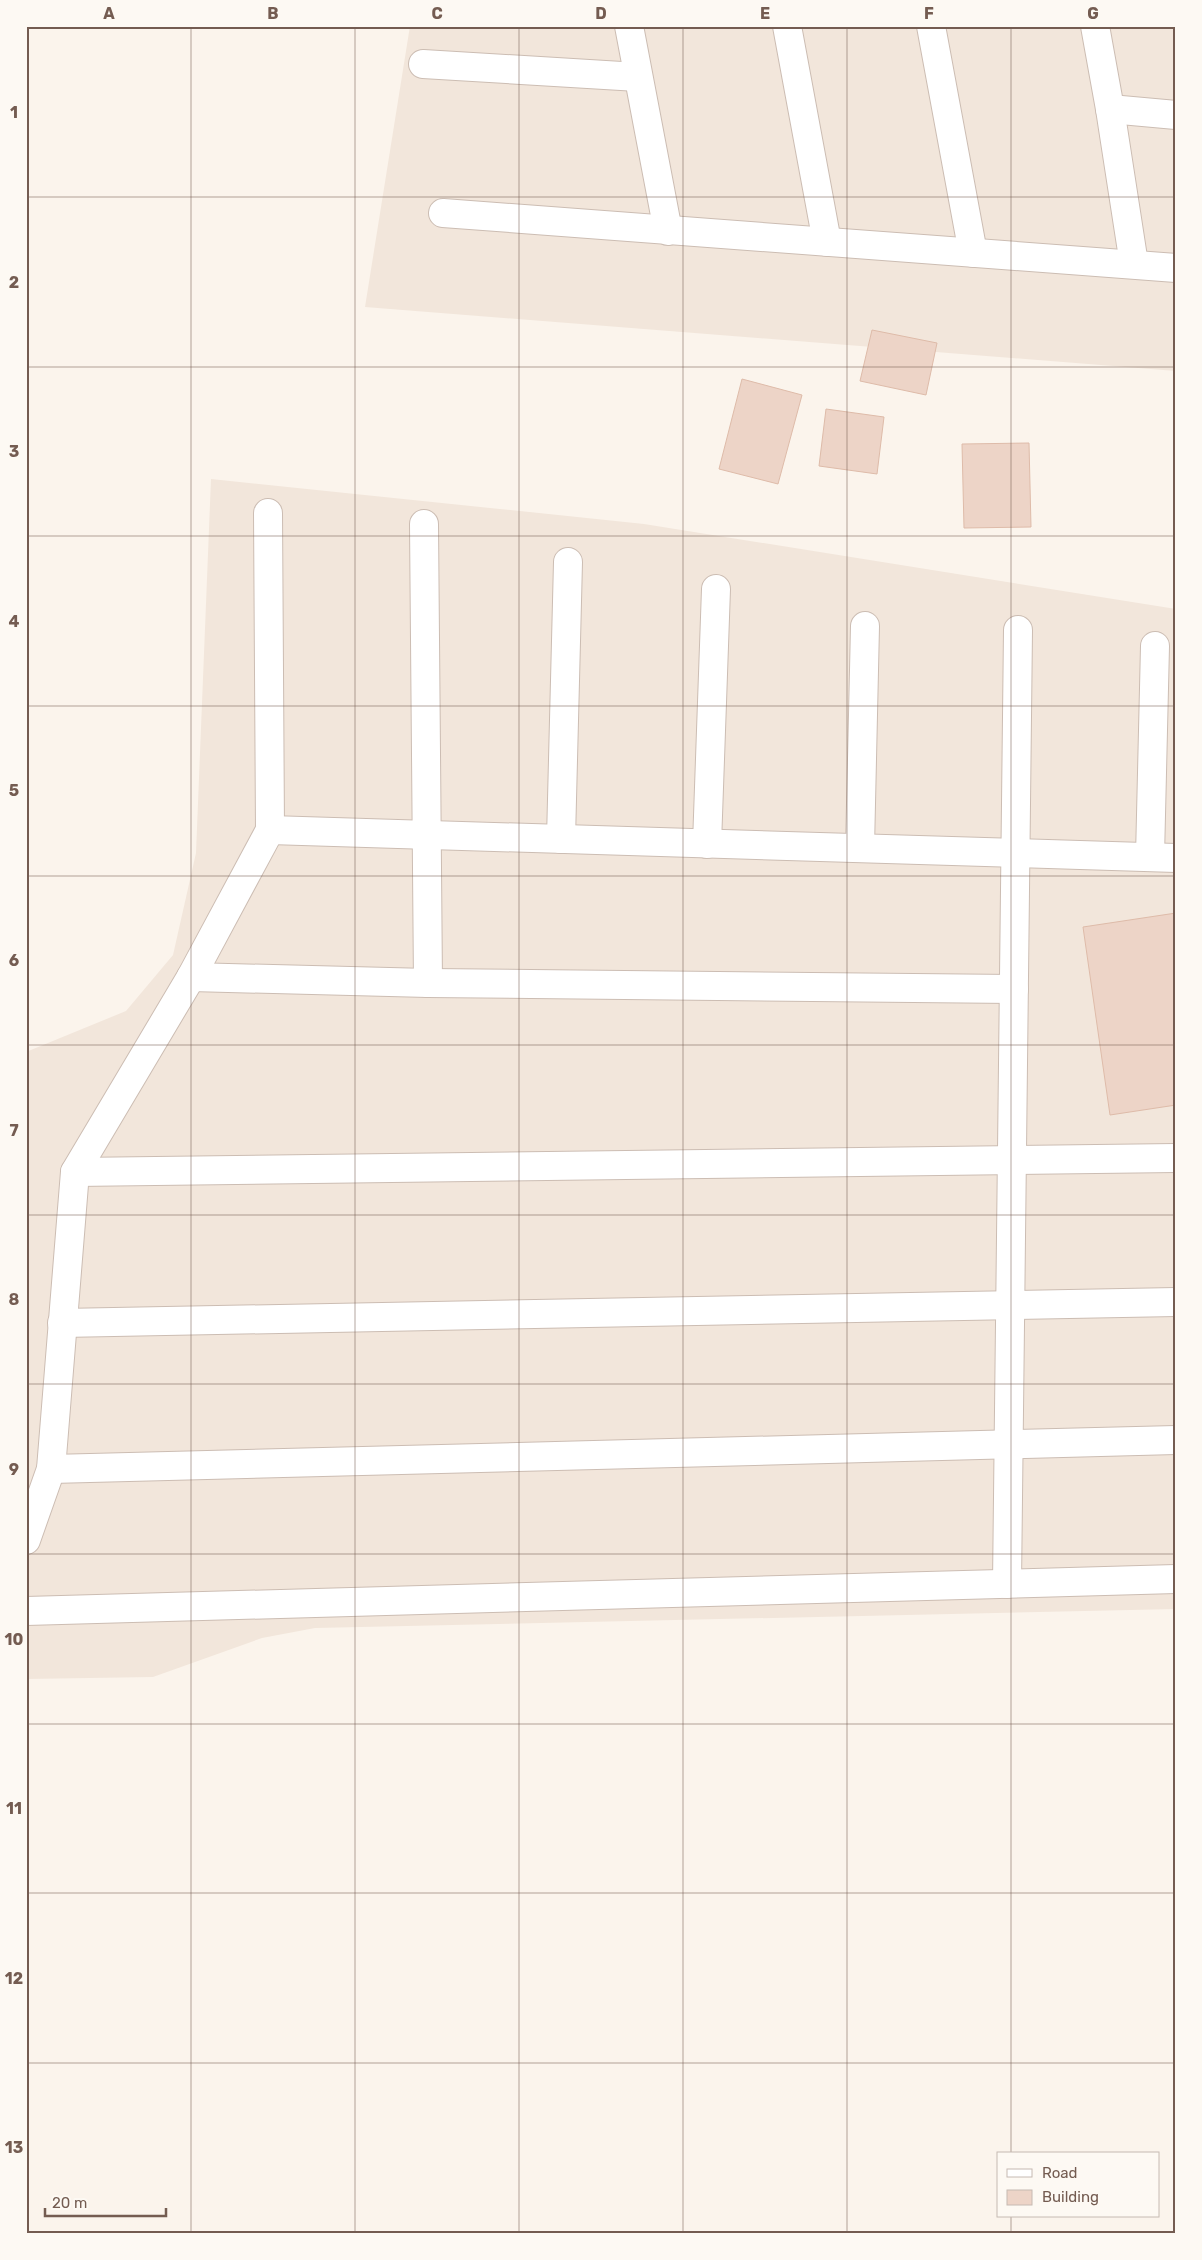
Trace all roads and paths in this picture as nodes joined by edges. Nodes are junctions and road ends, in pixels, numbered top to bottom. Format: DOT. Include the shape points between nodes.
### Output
graph roads {
  1 [pos="629,26"];
  2 [pos="787,26"];
  3 [pos="931,26"];
  4 [pos="1095,26"];
  5 [pos="423,64"];
  6 [pos="638,77"];
  7 [pos="1110,109"];
  8 [pos="1176,115"];
  9 [pos="443,213"];
  10 [pos="668,231"];
  11 [pos="827,242"];
  12 [pos="973,253"];
  13 [pos="1134,264"];
  14 [pos="1176,268"];
  15 [pos="268,513"];
  16 [pos="424,524"];
  17 [pos="568,562"];
  18 [pos="716,589"];
  19 [pos="864,626"];
  20 [pos="1018,630"];
  21 [pos="1155,646"];
  22 [pos="270,830"];
  23 [pos="427,835"];
  24 [pos="561,839"];
  25 [pos="708,844"];
  26 [pos="860,848"];
  27 [pos="1015,853"];
  28 [pos="1163,858"];
  29 [pos="191,977"];
  30 [pos="428,983"];
  31 [pos="1014,989"];
  32 [pos="1176,1158"];
  33 [pos="1012,1161"];
  34 [pos="75,1172"];
  35 [pos="1176,1302"];
  36 [pos="1010,1306"];
  37 [pos="62,1322"];
  38 [pos="1176,1440"];
  39 [pos="1008,1445"];
  40 [pos="51,1468"];
  41 [pos="26,1540"];
  42 [pos="1176,1579"];
  43 [pos="1007,1584"];
  44 [pos="26,1611"];
  1 -- 6 [label="street"];
  2 -- 11 [label="street"];
  3 -- 12 [label="street"];
  4 -- 7 [label="street"];
  5 -- 6 [label="street"];
  6 -- 10 [label="street"];
  7 -- 8 [label="street"];
  7 -- 13 [label="street"];
  9 -- 10 [label="street"];
  10 -- 11 [label="street"];
  11 -- 12 [label="street"];
  12 -- 13 [label="street"];
  13 -- 14 [label="street"];
  15 -- 22 [label="street"];
  16 -- 23 [label="street"];
  17 -- 24 [label="street"];
  18 -- 25 [label="street"];
  19 -- 26 [label="street"];
  20 -- 27 [label="street"];
  21 -- 28 [label="street"];
  22 -- 23 [label="street"];
  22 -- 29 [label="street"];
  23 -- 24 [label="street"];
  23 -- 30 [label="street"];
  24 -- 25 [label="street"];
  25 -- 26 [label="street"];
  26 -- 27 [label="street"];
  27 -- 28 [label="street"];
  27 -- 31 [label="street"];
  29 -- 30 [label="street"];
  29 -- 34 [label="street"];
  30 -- 31 [label="street"];
  31 -- 33 [label="street"];
  32 -- 33 [label="street"];
  33 -- 34 [label="street"];
  33 -- 36 [label="street"];
  34 -- 37 [label="street"];
  35 -- 36 [label="street"];
  36 -- 37 [label="street"];
  36 -- 39 [label="street"];
  37 -- 40 [label="street"];
  38 -- 39 [label="street"];
  39 -- 40 [label="street"];
  39 -- 43 [label="street"];
  40 -- 41 [label="street"];
  42 -- 43 [label="street"];
  43 -- 44 [label="street"];
}
